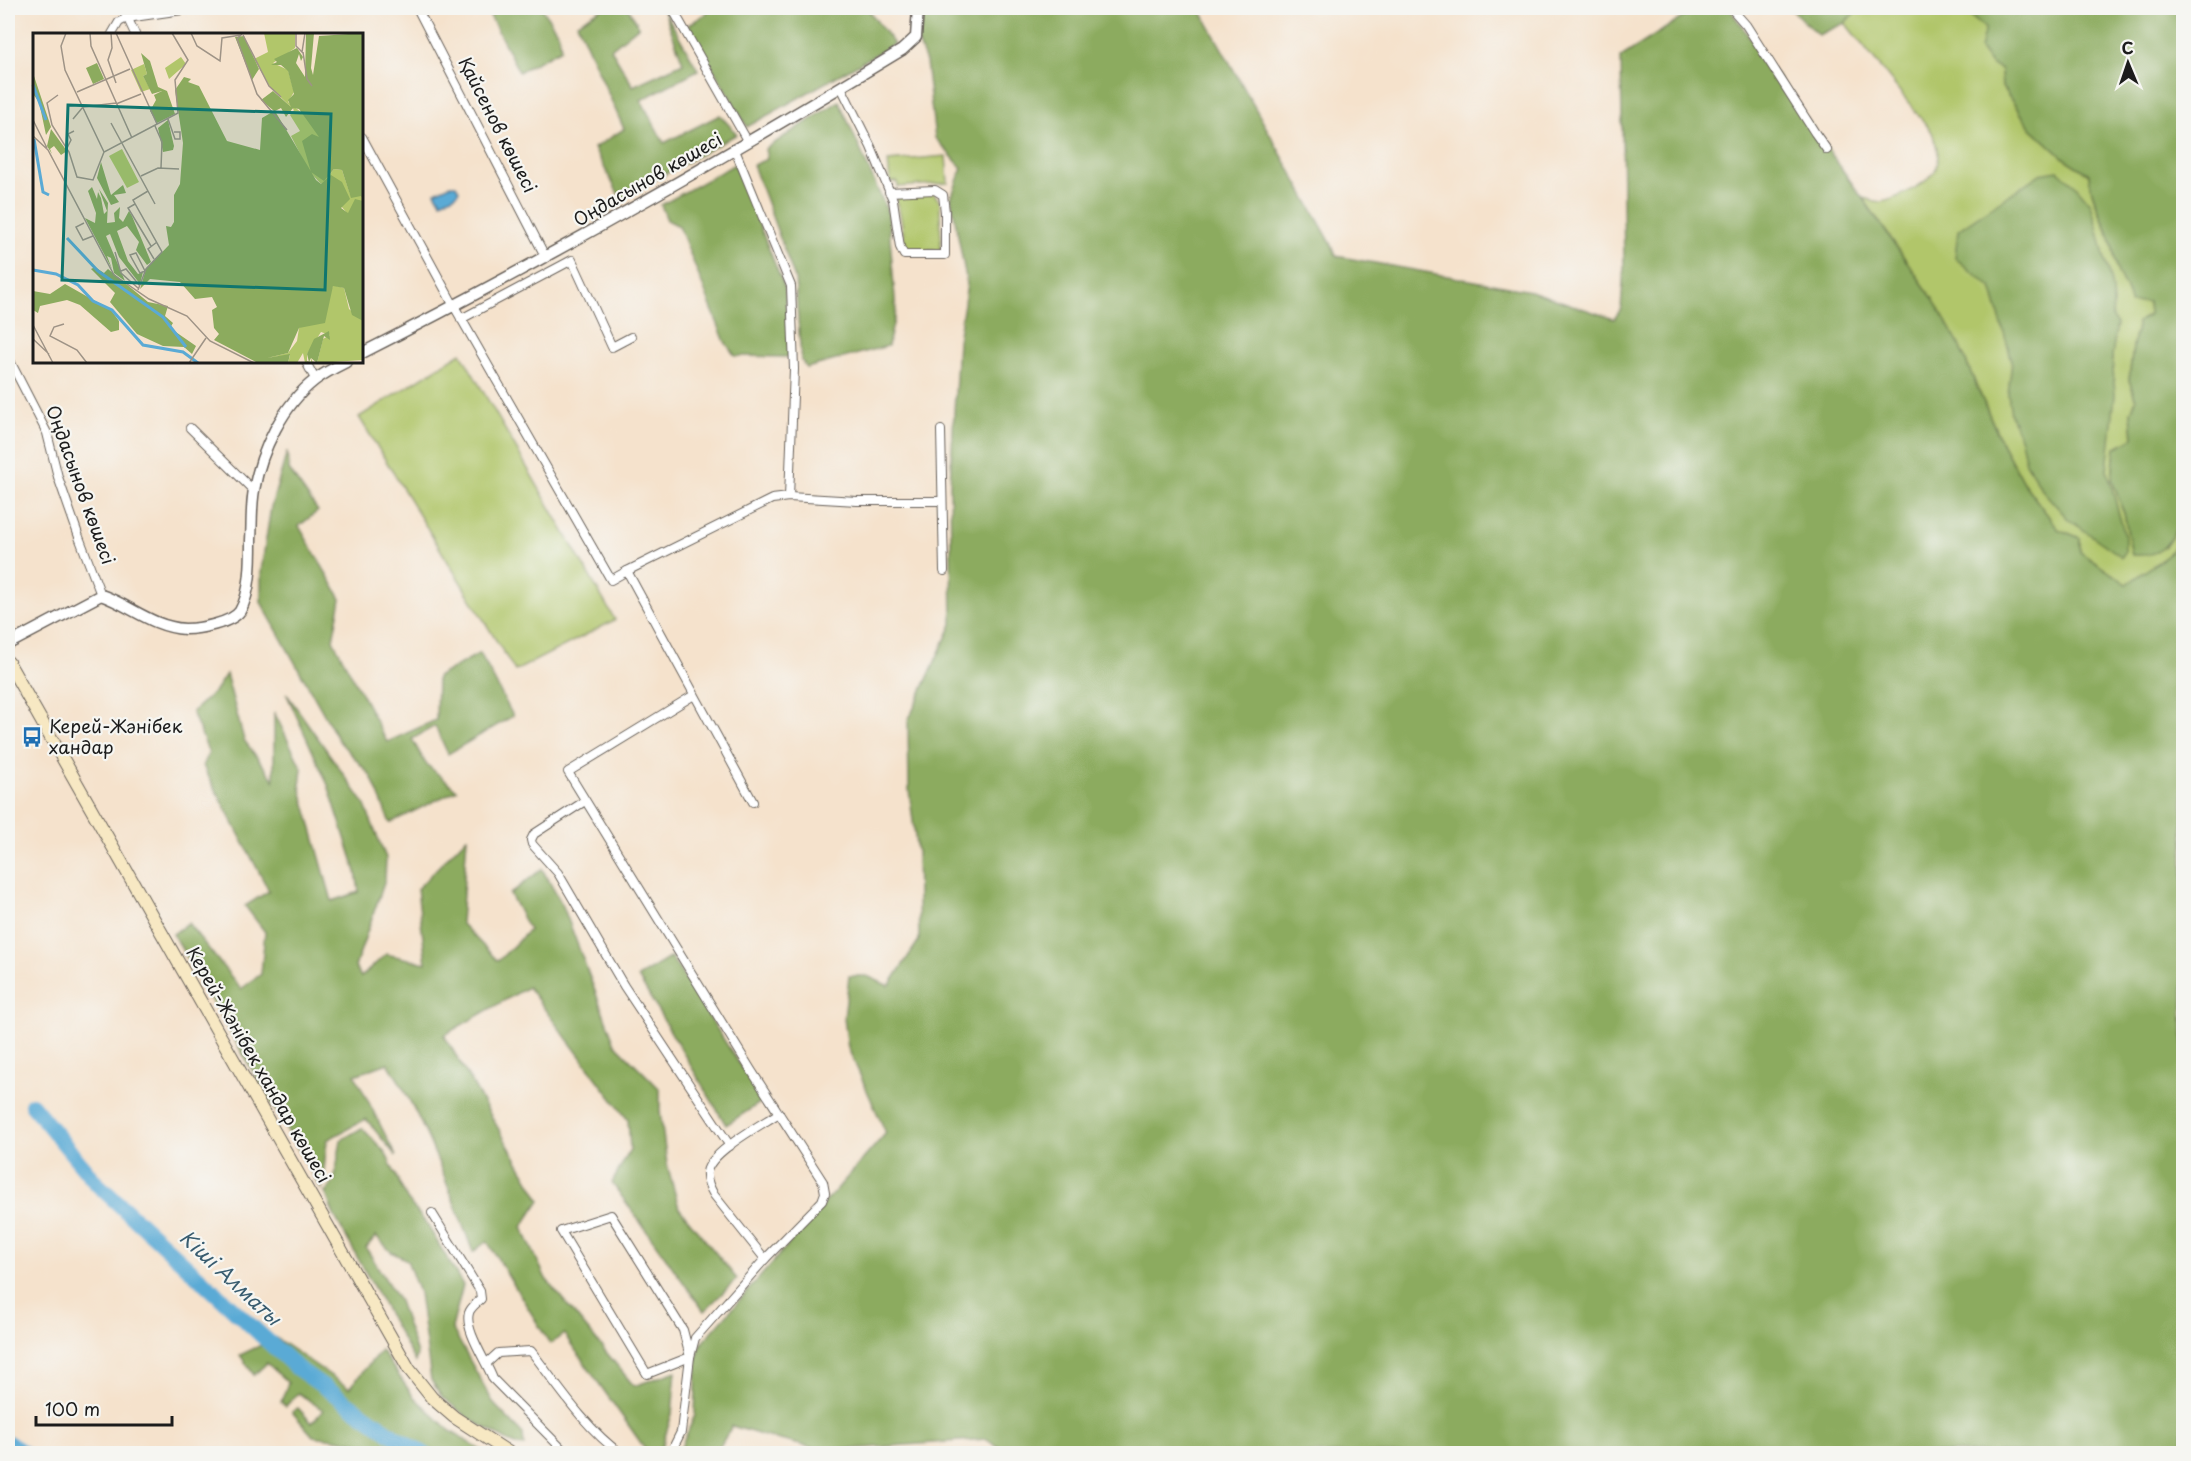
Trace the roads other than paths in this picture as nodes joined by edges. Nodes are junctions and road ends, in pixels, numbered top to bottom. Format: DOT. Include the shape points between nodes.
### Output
graph roads {
  1 [pos="123,8"];
  2 [pos="196,8"];
  3 [pos="417,8"];
  4 [pos="672,8"];
  5 [pos="918,8"];
  6 [pos="1731,8"];
  7 [pos="127,18"];
  8 [pos="113,33"];
  9 [pos="134,33"];
  10 [pos="841,87"];
  11 [pos="363,139"];
  12 [pos="748,142"];
  13 [pos="735,150"];
  14 [pos="1827,150"];
  15 [pos="889,192"];
  16 [pos="546,258"];
  17 [pos="454,306"];
  18 [pos="461,319"];
  19 [pos="631,337"];
  20 [pos="363,352"];
  21 [pos="8,357"];
  22 [pos="307,363"];
  23 [pos="344,363"];
  24 [pos="315,379"];
  25 [pos="190,429"];
  26 [pos="941,430"];
  27 [pos="254,491"];
  28 [pos="789,497"];
  29 [pos="941,501"];
  30 [pos="627,571"];
  31 [pos="944,572"];
  32 [pos="101,595"];
  33 [pos="8,644"];
  34 [pos="8,662"];
  35 [pos="694,695"];
  36 [pos="585,801"];
  37 [pos="753,802"];
  38 [pos="779,1113"];
  39 [pos="730,1146"];
  40 [pos="432,1213"];
  41 [pos="765,1259"];
  42 [pos="690,1357"];
  43 [pos="487,1363"];
  44 [pos="511,1454"];
  45 [pos="567,1454"];
  46 [pos="621,1454"];
  47 [pos="670,1454"];
  1 -- 7 [label="street"];
  2 -- 7 [label="street"];
  3 -- 16 [label="street, Қайсенов көшесі"];
  4 -- 12 [label="street"];
  5 -- 10 [label="street, Оңдасынов көшесі" via="916,37 902,50"];
  6 -- 14 [label="street"];
  7 -- 8 [label="street"];
  7 -- 9 [label="street"];
  10 -- 12 [label="street, Оңдасынов көшесі"];
  10 -- 15 [label="street"];
  11 -- 17 [label="street"];
  12 -- 13 [label="street, Оңдасынов көшесі"];
  13 -- 16 [label="street, Оңдасынов көшесі"];
  13 -- 28 [label="street" via="791,286 794,369"];
  15 -- 15 [label="street" via="904,255 945,255 943,195 935,190"];
  16 -- 17 [label="street, Оңдасынов көшесі"];
  17 -- 18 [label="street"];
  17 -- 20 [label="street, Оңдасынов көшесі"];
  18 -- 19 [label="street" via="572,260 612,347"];
  18 -- 30 [label="street" via="610,580"];
  21 -- 32 [label="street, Оңдасынов көшесі" via="47,433 65,497"];
  22 -- 24 [label="street"];
  23 -- 24 [label="street"];
  24 -- 27 [label="street" via="278,426"];
  25 -- 27 [label="street"];
  26 -- 29 [label="street"];
  27 -- 32 [label="street" via="246,595 239,613 228,621 186,629 156,623"];
  28 -- 29 [label="street"];
  28 -- 30 [label="street" via="772,499"];
  29 -- 31 [label="street"];
  30 -- 35 [label="street"];
  32 -- 33 [label="street"];
  34 -- 44 [label="main road, Керей-Жәнібек хандар көшесі" via="409,1369 432,1398 454,1417"];
  35 -- 36 [label="street" via="568,772"];
  35 -- 37 [label="street"];
  36 -- 38 [label="street"];
  36 -- 39 [label="street" via="534,834 532,844 558,873 624,986"];
  38 -- 39 [label="street"];
  38 -- 41 [label="street" via="823,1182 825,1193 809,1216"];
  39 -- 41 [label="street" via="714,1157 707,1172 708,1182"];
  40 -- 43 [label="street" via="480,1291 481,1299 469,1311 468,1326"];
  41 -- 42 [label="street" via="695,1338"];
  42 -- 42 [label="street" via="683,1330 611,1215 561,1231 646,1374"];
  42 -- 47 [label="street" via="681,1432"];
  43 -- 45 [label="street" via="493,1379"];
  43 -- 46 [label="street" via="498,1353 531,1351 606,1443"];
}
